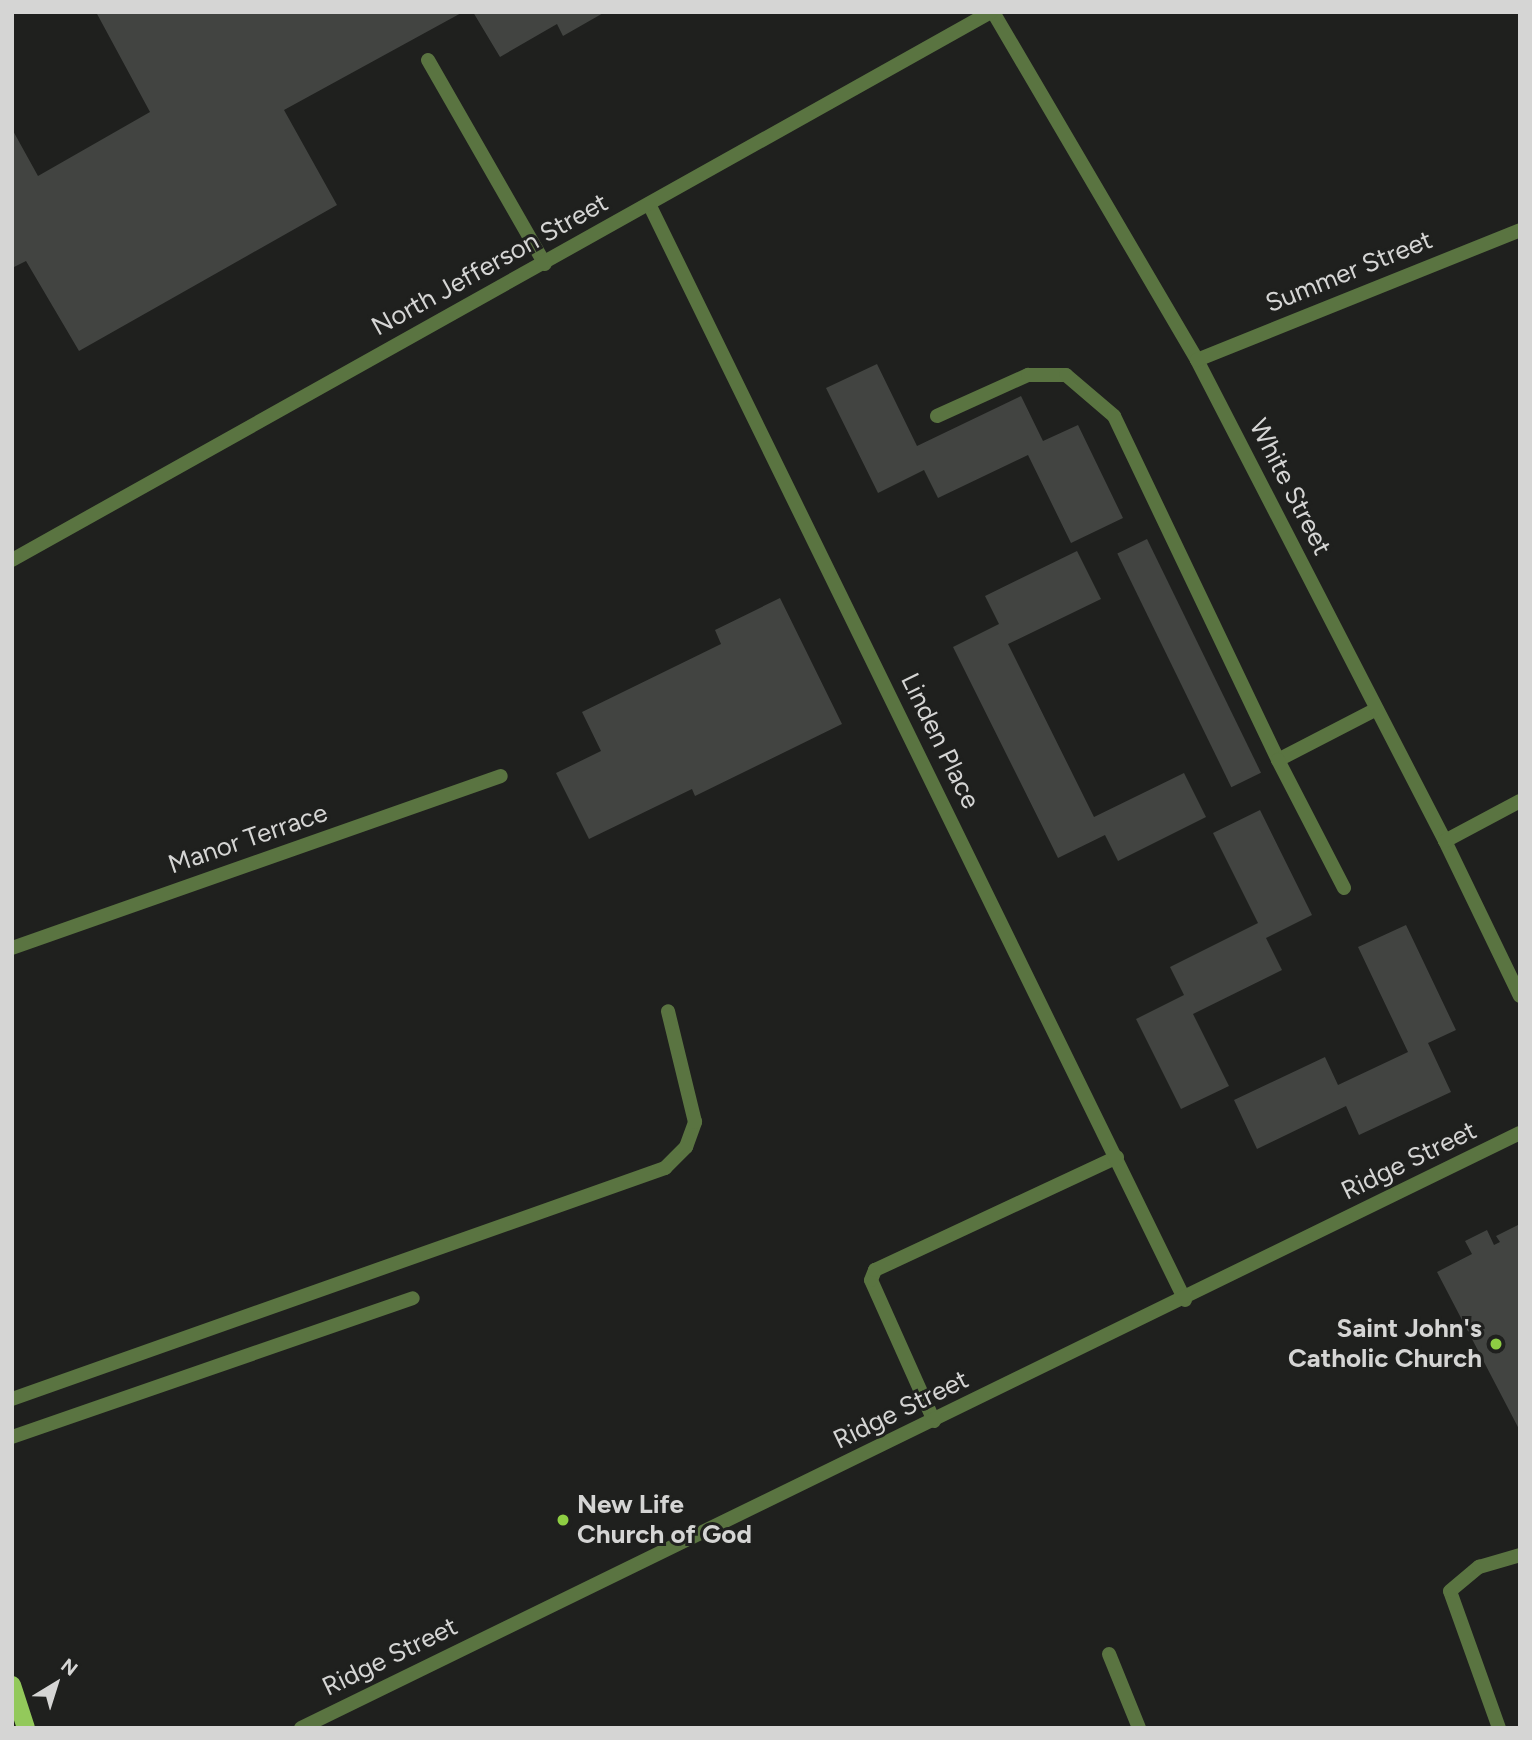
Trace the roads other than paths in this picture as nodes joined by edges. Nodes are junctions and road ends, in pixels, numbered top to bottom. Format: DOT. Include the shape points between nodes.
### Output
graph roads {
  1 [pos="992,12"];
  2 [pos="428,60"];
  3 [pos="649,204"];
  4 [pos="1520,230"];
  5 [pos="545,264"];
  6 [pos="1196,360"];
  7 [pos="937,416"];
  8 [pos="12,560"];
  9 [pos="1377,709"];
  10 [pos="1278,760"];
  11 [pos="501,776"];
  12 [pos="1520,801"];
  13 [pos="1446,841"];
  14 [pos="1344,888"];
  15 [pos="12,948"];
  16 [pos="1520,996"];
  17 [pos="668,1012"];
  18 [pos="1520,1133"];
  19 [pos="1117,1157"];
  20 [pos="413,1298"];
  21 [pos="1185,1300"];
  22 [pos="12,1399"];
  23 [pos="934,1421"];
  24 [pos="12,1437"];
  25 [pos="1520,1555"];
  26 [pos="1109,1654"];
  27 [pos="12,1685"];
  28 [pos="26,1728"];
  29 [pos="300,1728"];
  30 [pos="1139,1728"];
  31 [pos="1499,1728"];
  1 -- 3 [label="street, North Jefferson Street"];
  1 -- 6 [label="street, White Street"];
  2 -- 5 [label="street"];
  3 -- 5 [label="street, North Jefferson Street"];
  3 -- 19 [label="street, Linden Place"];
  4 -- 6 [label="street, Summer Street"];
  5 -- 8 [label="street, North Jefferson Street"];
  6 -- 9 [label="street, White Street"];
  7 -- 10 [label="street" via="1028,375 1066,375 1114,416"];
  9 -- 10 [label="street"];
  9 -- 13 [label="street, White Street"];
  10 -- 14 [label="street"];
  11 -- 15 [label="street, Manor Terrace"];
  12 -- 13 [label="street"];
  13 -- 16 [label="street, White Street"];
  17 -- 22 [label="street" via="695,1122 686,1147 665,1168"];
  18 -- 21 [label="street, Ridge Street"];
  19 -- 21 [label="street, Linden Place"];
  19 -- 23 [label="street" via="875,1270 872,1280"];
  20 -- 24 [label="street"];
  21 -- 23 [label="street, Ridge Street"];
  23 -- 29 [label="street, Ridge Street"];
  25 -- 31 [label="street" via="1479,1567 1451,1591"];
  26 -- 30 [label="street"];
  27 -- 28 [label="main road"];
}
